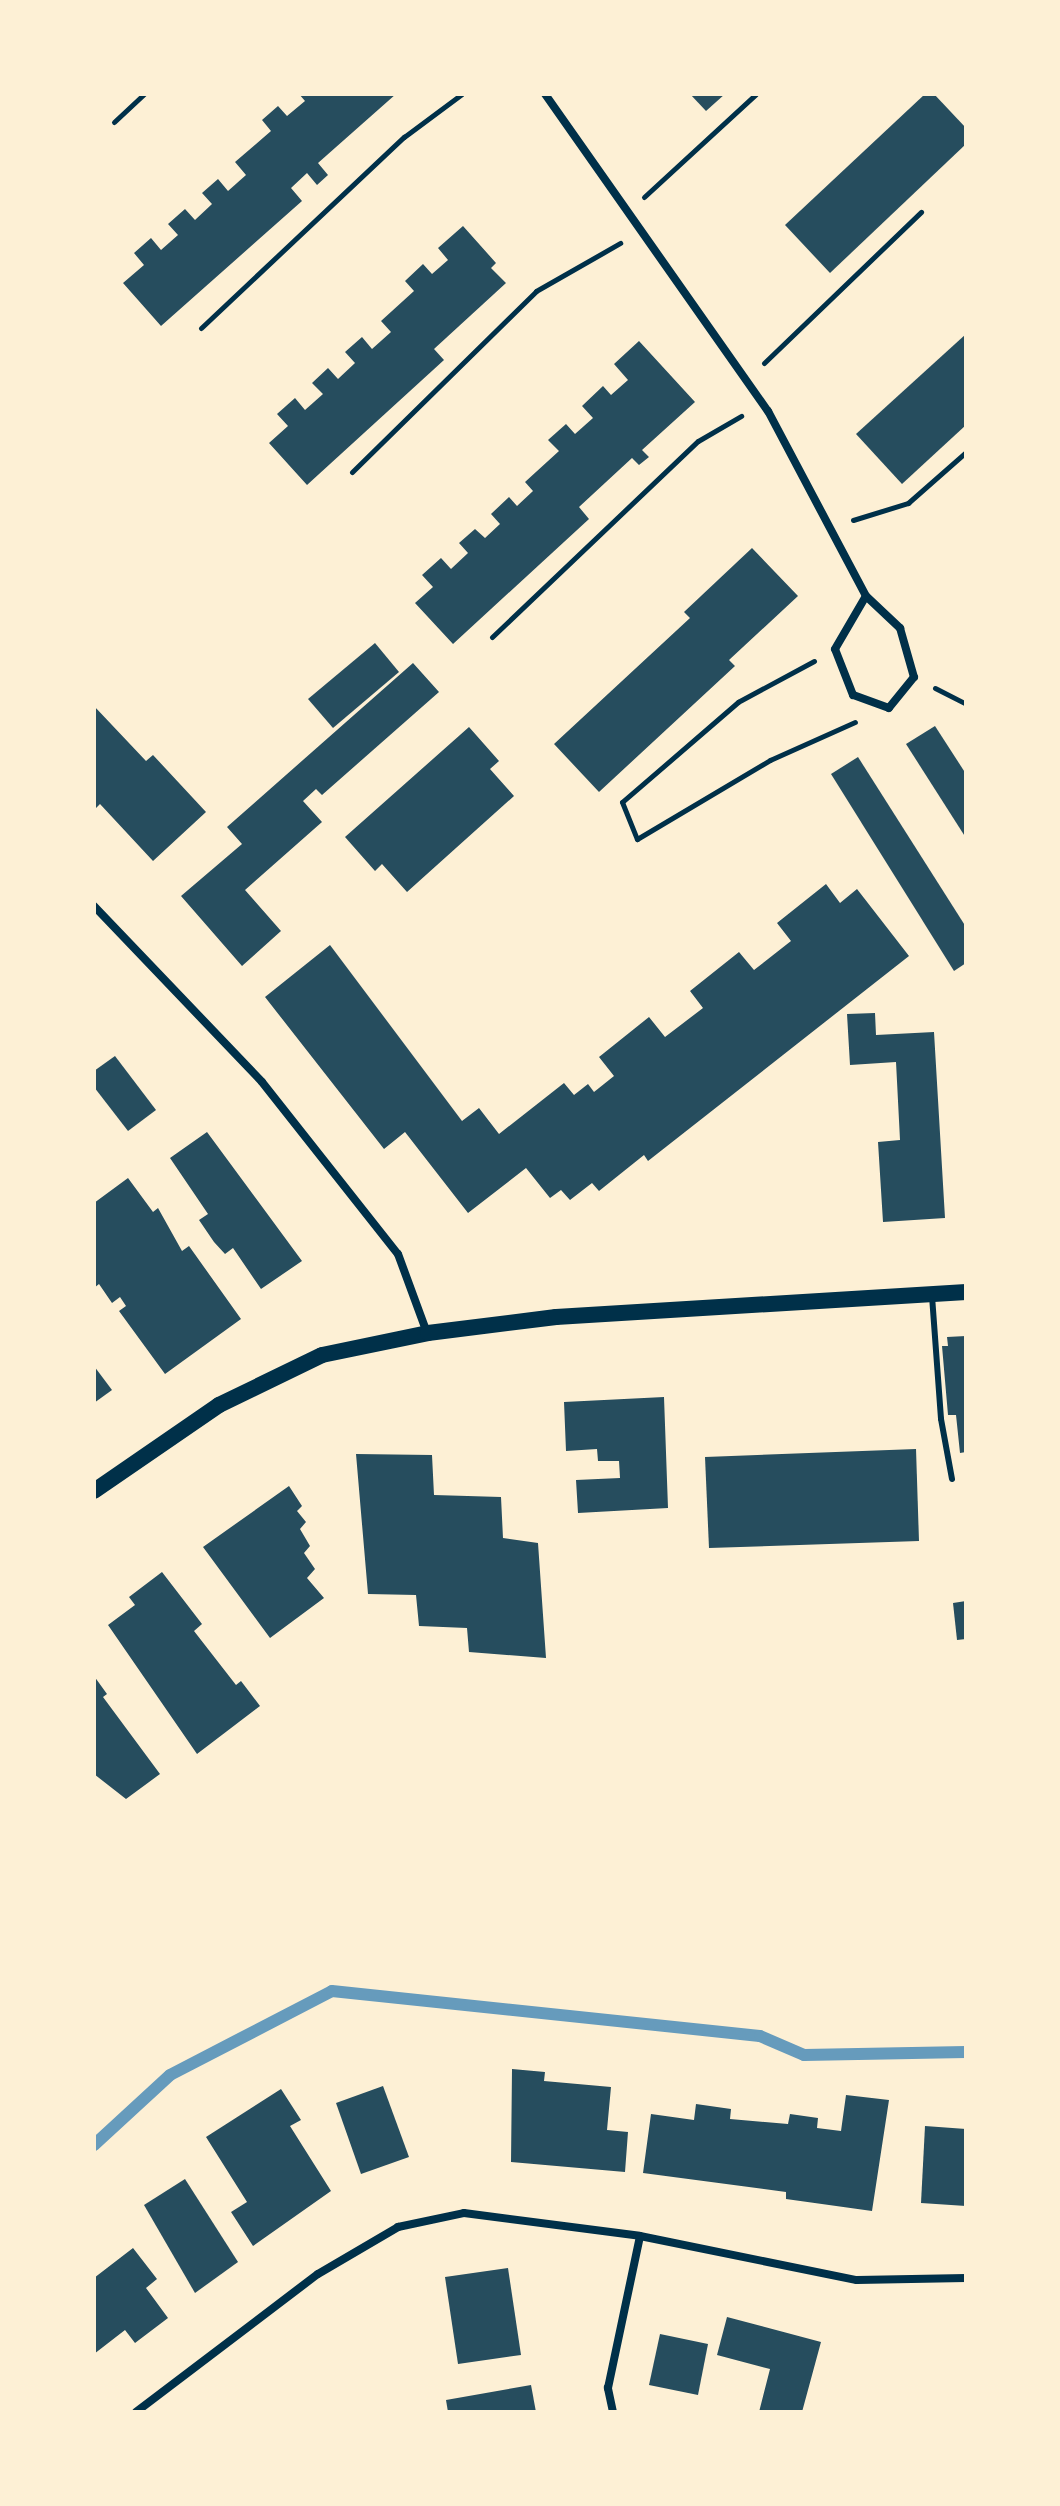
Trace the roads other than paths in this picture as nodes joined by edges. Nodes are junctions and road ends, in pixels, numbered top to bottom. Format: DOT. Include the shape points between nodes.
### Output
graph roads {
  1 [pos="545,94"];
  2 [pos="866,596"];
  3 [pos="94,906"];
  4 [pos="966,1292"];
  5 [pos="932,1295"];
  6 [pos="428,1333"];
  7 [pos="952,1479"];
  8 [pos="94,1491"];
  9 [pos="640,2236"];
  10 [pos="966,2278"];
  11 [pos="136,2412"];
  12 [pos="613,2412"];
  1 -- 2 [label="street" via="763,404 855,567"];
  2 -- 2 [label="street" via="835,649 853,695 889,708 914,677 900,628"];
  3 -- 6 [label="street" via="262,1082 388,1242"];
  4 -- 5 [label="main road"];
  5 -- 6 [label="main road" via="556,1317"];
  5 -- 7 [label="lane" via="941,1419"];
  6 -- 8 [label="main road" via="310,1361 219,1405"];
  9 -- 10 [label="street" via="857,2280"];
  9 -- 11 [label="street" via="464,2213 398,2227 318,2274"];
  9 -- 12 [label="street" via="608,2388"];
}
